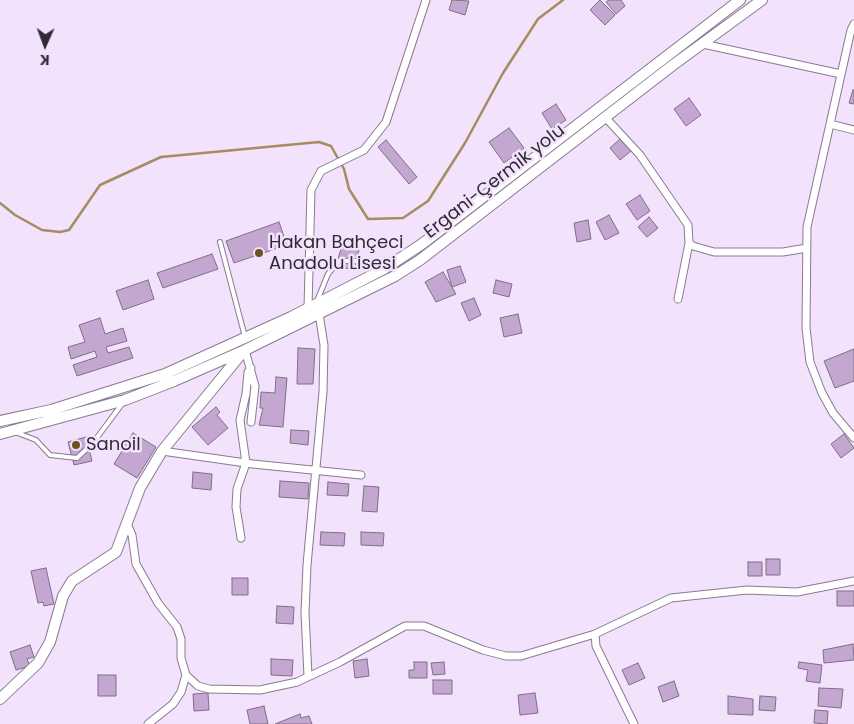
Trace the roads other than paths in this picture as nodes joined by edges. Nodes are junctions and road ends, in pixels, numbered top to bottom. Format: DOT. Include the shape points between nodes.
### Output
graph roads {
  1 [pos="426,0"];
  2 [pos="740,0"];
  3 [pos="762,0"];
  4 [pos="854,24"];
  5 [pos="703,44"];
  6 [pos="841,74"];
  7 [pos="606,117"];
  8 [pos="830,124"];
  9 [pos="854,130"];
  10 [pos="220,242"];
  11 [pos="690,243"];
  12 [pos="807,248"];
  13 [pos="384,269"];
  14 [pos="678,299"];
  15 [pos="314,308"];
  16 [pos="245,338"];
  17 [pos="245,350"];
  18 [pos="251,368"];
  19 [pos="126,400"];
  20 [pos="0,421"];
  21 [pos="251,422"];
  22 [pos="13,432"];
  23 [pos="0,434"];
  24 [pos="854,438"];
  25 [pos="162,451"];
  26 [pos="246,463"];
  27 [pos="316,470"];
  28 [pos="361,475"];
  29 [pos="126,522"];
  30 [pos="241,538"];
  31 [pos="854,581"];
  32 [pos="595,634"];
  33 [pos="186,674"];
  34 [pos="308,676"];
  35 [pos="0,699"];
  36 [pos="148,724"];
  37 [pos="634,724"];
  1 -- 15 [label="street" via="386,122 364,150 321,171 311,190"];
  2 -- 13 [label="main road, Ergani-Çermik yolu" via="422,244"];
  3 -- 5 [label="main road, Ergani-Çermik yolu"];
  4 -- 6 [label="street"];
  5 -- 6 [label="street"];
  5 -- 7 [label="main road, Ergani-Çermik yolu"];
  6 -- 8 [label="street"];
  7 -- 11 [label="street" via="640,155 688,225"];
  7 -- 15 [label="main road, Ergani-Çermik yolu" via="407,268"];
  8 -- 9 [label="street"];
  8 -- 12 [label="street" via="807,226"];
  10 -- 16 [label="lane"];
  11 -- 12 [label="street" via="714,252 783,252"];
  11 -- 14 [label="street"];
  12 -- 24 [label="street" via="806,328 810,362 832,413"];
  13 -- 15 [label="main road, Ergani-Çermik yolu"];
  13 -- 15 [label="lane" via="363,261 340,261 328,274"];
  15 -- 16 [label="main road, Ergani-Çermik yolu"];
  15 -- 17 [label="main road, Ergani-Çermik yolu"];
  15 -- 27 [label="street" via="324,345"];
  16 -- 20 [label="main road, Ergani-Çermik yolu" via="156,377 51,410"];
  17 -- 18 [label="street"];
  17 -- 19 [label="main road, Ergani-Çermik yolu"];
  17 -- 25 [label="main road"];
  18 -- 21 [label="street" via="255,386"];
  18 -- 26 [label="street" via="240,420"];
  19 -- 22 [label="main road, Ergani-Çermik yolu"];
  19 -- 22 [label="lane" via="93,443 77,458 50,455 36,440"];
  22 -- 23 [label="main road, Ergani-Çermik yolu"];
  25 -- 26 [label="street"];
  25 -- 29 [label="main road" via="140,488"];
  26 -- 27 [label="street"];
  26 -- 30 [label="street" via="236,489"];
  27 -- 28 [label="street"];
  27 -- 34 [label="street" via="305,614"];
  29 -- 33 [label="street" via="132,535 136,564 158,603 177,627"];
  29 -- 35 [label="main road" via="122,542 116,552 72,581 63,596 50,642 38,663"];
  31 -- 32 [label="street" via="797,592 747,590 671,598"];
  32 -- 34 [label="street" via="538,652 506,656 424,626 405,626"];
  32 -- 37 [label="street" via="596,646"];
  33 -- 34 [label="street" via="198,686 209,689 260,690 297,682"];
  33 -- 36 [label="street" via="181,692 173,704"];
}
